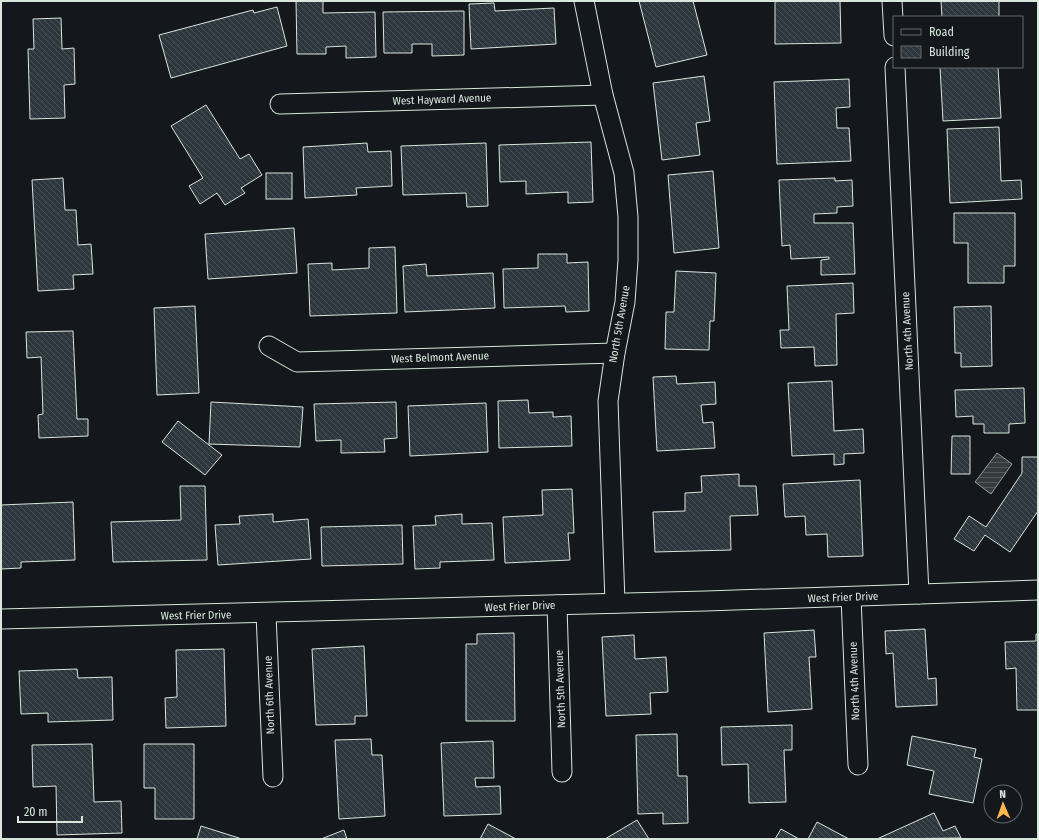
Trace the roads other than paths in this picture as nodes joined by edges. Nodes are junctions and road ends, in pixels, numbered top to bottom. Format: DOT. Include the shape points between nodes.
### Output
graph roads {
  1 [pos="584,1"];
  2 [pos="892,1"];
  3 [pos="893,18"];
  4 [pos="895,68"];
  5 [pos="603,95"];
  6 [pos="280,104"];
  7 [pos="269,346"];
  8 [pos="614,353"];
  9 [pos="1038,590"];
  10 [pos="919,594"];
  11 [pos="851,597"];
  12 [pos="615,604"];
  13 [pos="557,605"];
  14 [pos="266,614"];
  15 [pos="1,619"];
  16 [pos="858,765"];
  17 [pos="562,772"];
  18 [pos="273,777"];
  1 -- 5 [label="street, North 5th Avenue"];
  2 -- 3 [label="street"];
  4 -- 10 [label="street, North 4th Avenue"];
  5 -- 6 [label="street, West Hayward Avenue"];
  5 -- 8 [label="street, North 5th Avenue" via="624,173 628,217 626,302"];
  7 -- 8 [label="street, West Belmont Avenue" via="297,362"];
  8 -- 12 [label="street, North 5th Avenue" via="608,401 608,431"];
  9 -- 10 [label="street, West Frier Drive"];
  10 -- 11 [label="street, West Frier Drive"];
  11 -- 12 [label="street, West Frier Drive"];
  11 -- 16 [label="street, North 4th Avenue"];
  12 -- 13 [label="street, West Frier Drive"];
  13 -- 14 [label="street, West Frier Drive"];
  13 -- 17 [label="street, North 5th Avenue"];
  14 -- 15 [label="street, West Frier Drive"];
  14 -- 18 [label="street, North 6th Avenue"];
}
